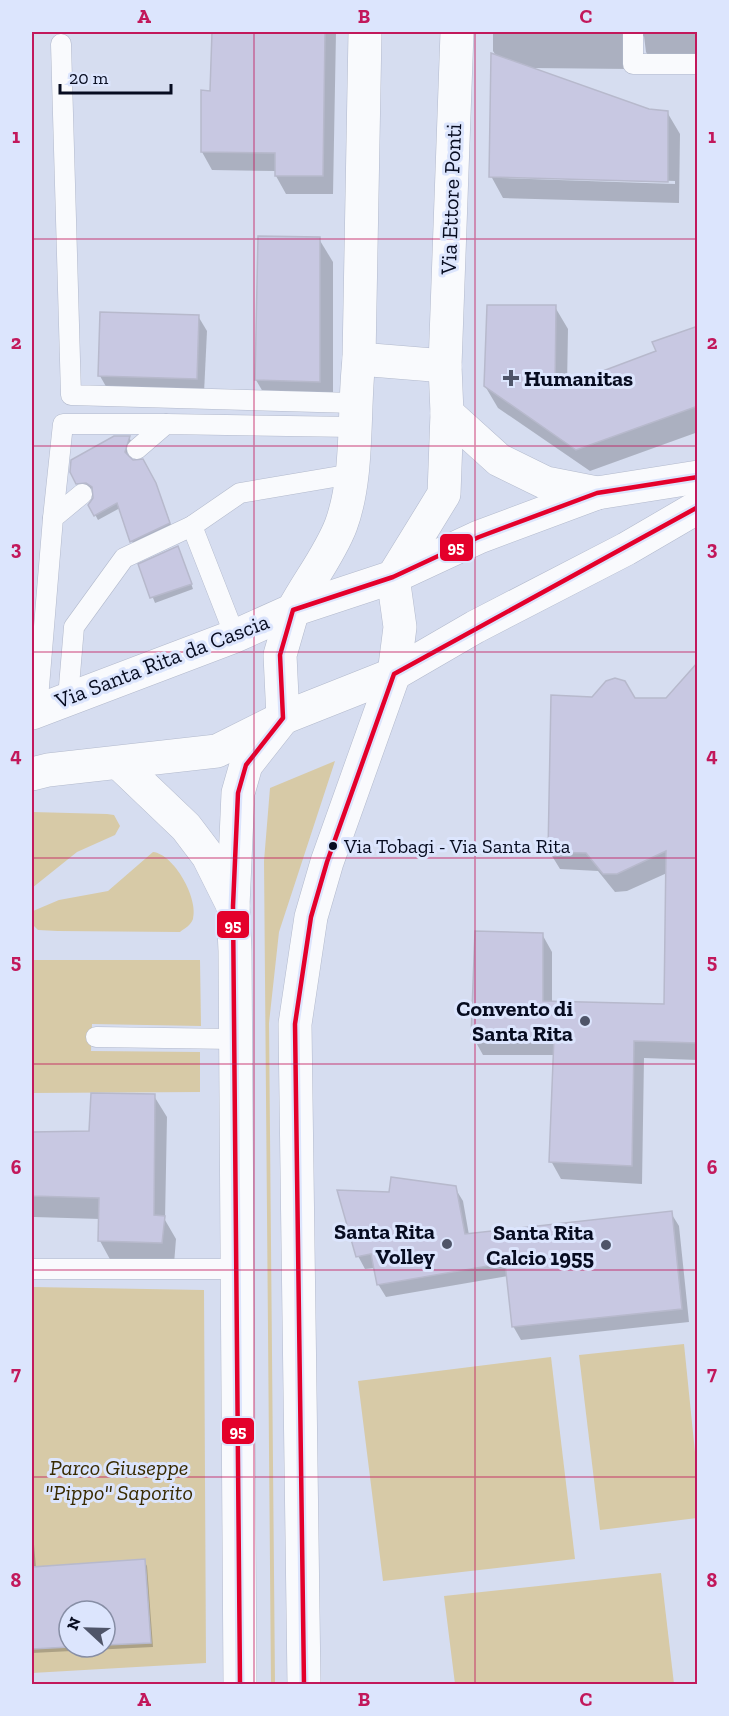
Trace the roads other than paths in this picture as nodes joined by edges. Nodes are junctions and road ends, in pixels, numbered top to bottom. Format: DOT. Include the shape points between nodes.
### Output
graph roads {
  1 [pos="364,32"];
  2 [pos="457,32"];
  3 [pos="633,32"];
  4 [pos="61,44"];
  5 [pos="698,64"];
  6 [pos="359,359"];
  7 [pos="445,366"];
  8 [pos="447,413"];
  9 [pos="354,415"];
  10 [pos="166,424"];
  11 [pos="137,449"];
  12 [pos="352,474"];
  13 [pos="698,477"];
  14 [pos="597,493"];
  15 [pos="82,494"];
  16 [pos="698,507"];
  17 [pos="53,518"];
  18 [pos="192,526"];
  19 [pos="393,577"];
  20 [pos="293,610"];
  21 [pos="235,636"];
  22 [pos="394,674"];
  23 [pos="68,698"];
  24 [pos="34,712"];
  25 [pos="283,718"];
  26 [pos="119,763"];
  27 [pos="32,774"];
  28 [pos="233,906"];
  29 [pos="96,1037"];
  30 [pos="234,1039"];
  31 [pos="32,1269"];
  32 [pos="238,1269"];
  33 [pos="240,1684"];
  34 [pos="304,1684"];
  1 -- 6 [label="street"];
  2 -- 7 [label="street, Via Ettore Ponti"];
  3 -- 5 [label="lane" via="633,64"];
  4 -- 9 [label="lane" via="71,395"];
  6 -- 7 [label="street"];
  6 -- 9 [label="street"];
  7 -- 8 [label="street, Via Ettore Ponti"];
  8 -- 14 [label="street" via="499,460 546,483"];
  8 -- 19 [label="street, Via Ettore Ponti" via="444,494"];
  9 -- 10 [label="lane"];
  9 -- 12 [label="street"];
  10 -- 11 [label="lane"];
  10 -- 17 [label="lane" via="63,424"];
  12 -- 18 [label="lane" via="240,493"];
  12 -- 20 [label="street" via="341,525"];
  13 -- 14 [label="street"];
  14 -- 19 [label="street" via="479,537"];
  15 -- 17 [label="lane"];
  16 -- 22 [label="street"];
  17 -- 24 [label="lane"];
  18 -- 21 [label="lane"];
  18 -- 23 [label="lane" via="124,558 74,627"];
  19 -- 20 [label="street, Via Santa Rita da Cascia"];
  19 -- 22 [label="street" via="400,627"];
  20 -- 21 [label="street, Via Santa Rita da Cascia"];
  20 -- 25 [label="street" via="280,655"];
  21 -- 23 [label="street, Via Santa Rita da Cascia"];
  22 -- 25 [label="street"];
  22 -- 34 [label="street" via="311,916 295,1024"];
  23 -- 24 [label="street, Via Santa Rita da Cascia"];
  25 -- 26 [label="street" via="217,751"];
  25 -- 28 [label="street" via="246,765 238,793"];
  26 -- 27 [label="street"];
  26 -- 28 [label="street" via="186,827 208,856"];
  28 -- 30 [label="street"];
  29 -- 30 [label="lane"];
  30 -- 32 [label="street"];
  31 -- 32 [label="lane"];
  32 -- 33 [label="street"];
}
